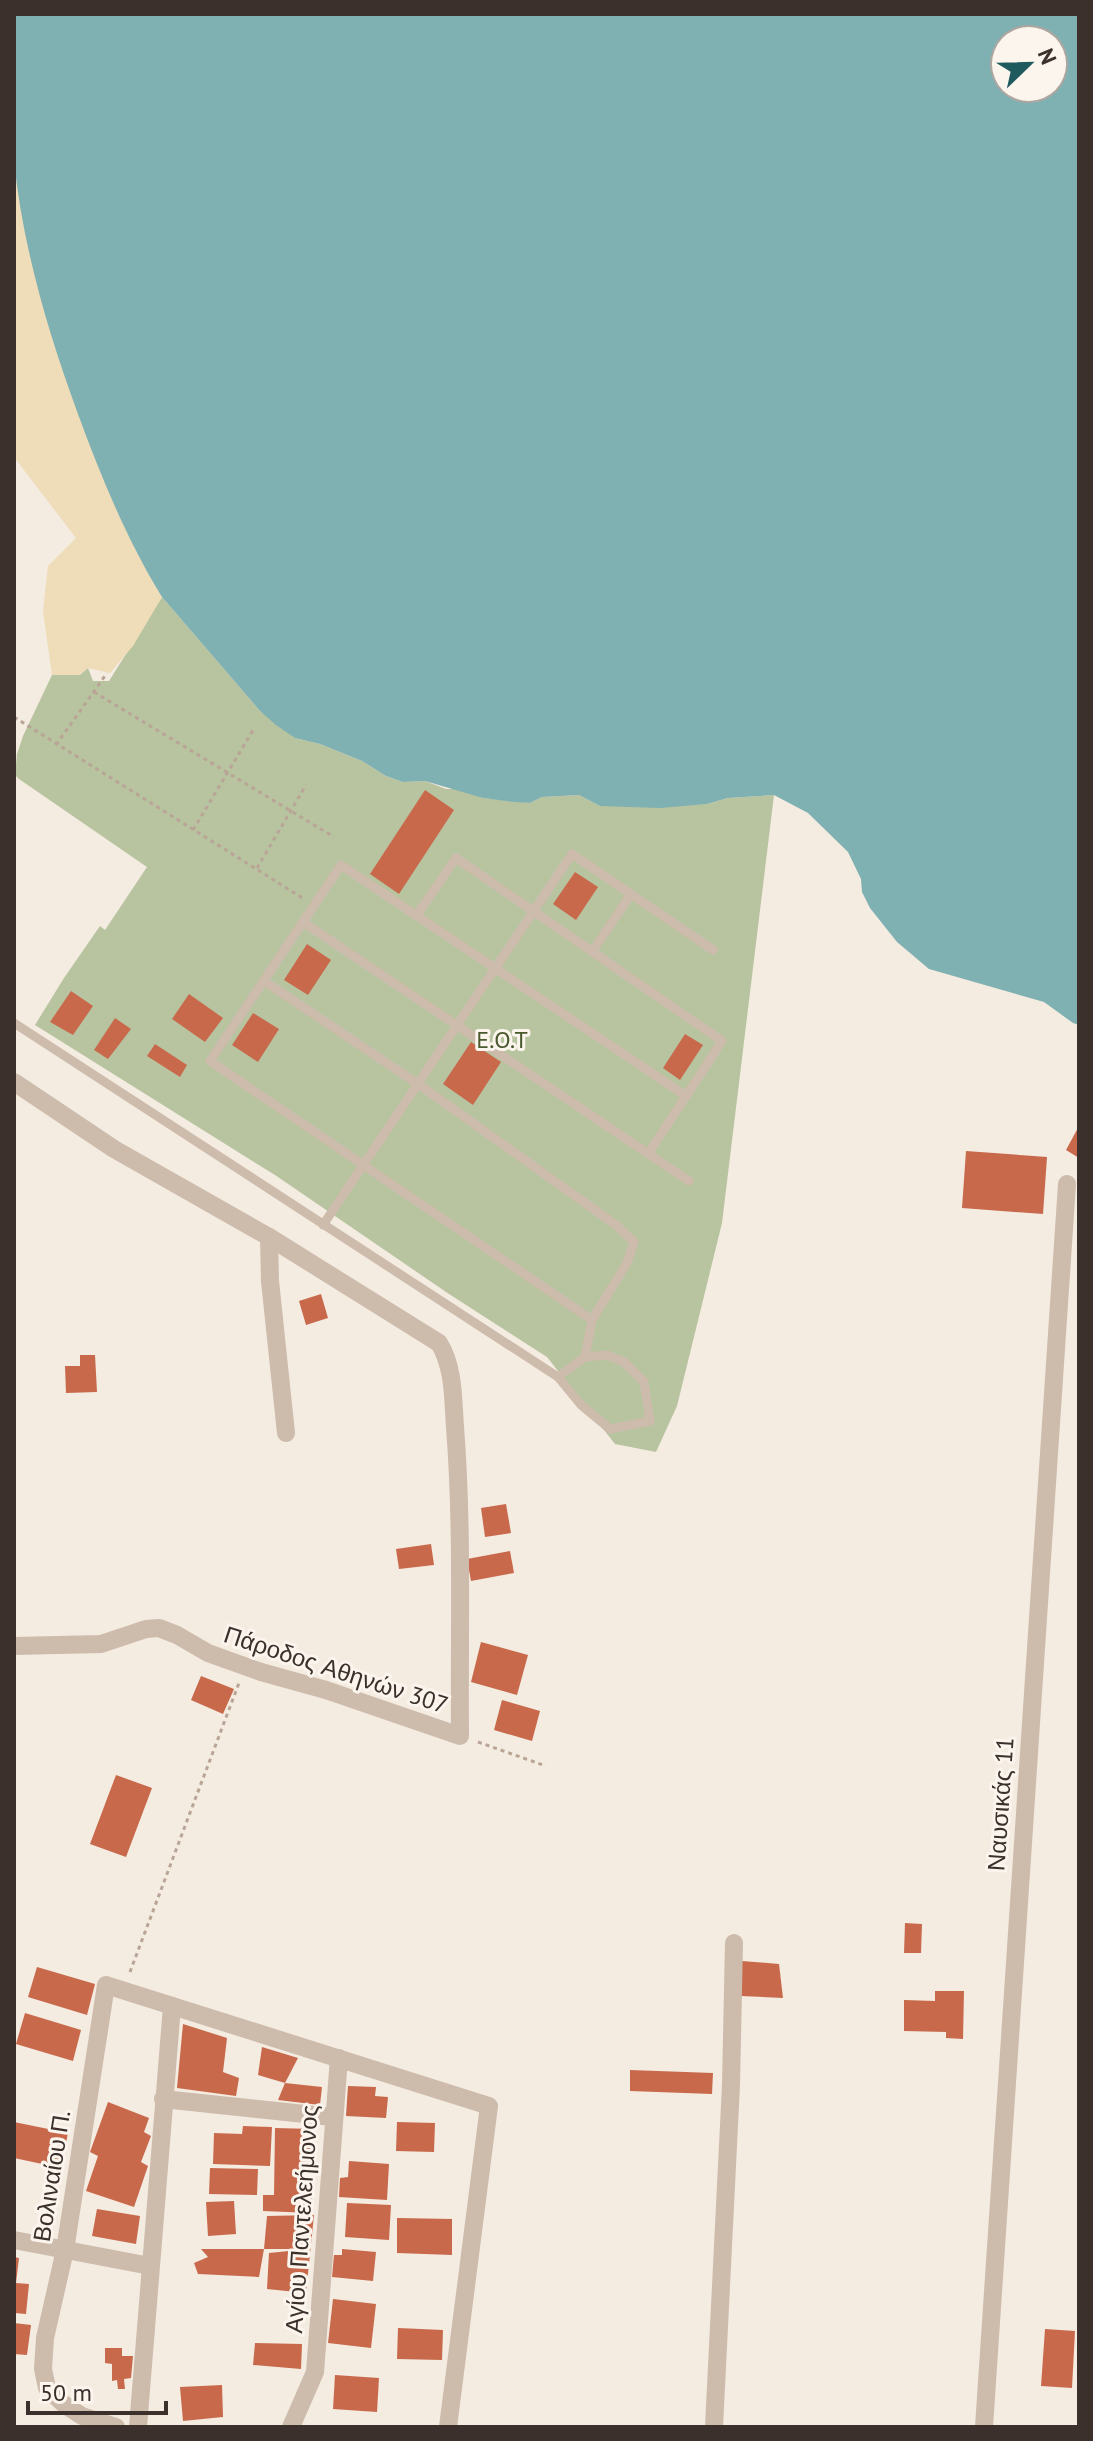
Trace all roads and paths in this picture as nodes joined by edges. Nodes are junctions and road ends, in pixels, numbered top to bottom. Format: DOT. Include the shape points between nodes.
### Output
graph roads {
  1 [pos="107,673"];
  2 [pos="94,692"];
  3 [pos="14,717"];
  4 [pos="255,727"];
  5 [pos="56,745"];
  6 [pos="228,773"];
  7 [pos="306,785"];
  8 [pos="291,811"];
  9 [pos="193,830"];
  10 [pos="334,837"];
  11 [pos="256,869"];
  12 [pos="631,894"];
  13 [pos="314,905"];
  14 [pos="534,912"];
  15 [pos="416,916"];
  16 [pos="303,922"];
  17 [pos="713,950"];
  18 [pos="592,952"];
  19 [pos="496,968"];
  20 [pos="264,981"];
  21 [pos="14,1023"];
  22 [pos="457,1025"];
  23 [pos="14,1082"];
  24 [pos="418,1084"];
  25 [pos="686,1096"];
  26 [pos="648,1154"];
  27 [pos="363,1165"];
  28 [pos="689,1181"];
  29 [pos="1067,1184"];
  30 [pos="323,1225"];
  31 [pos="269,1237"];
  32 [pos="592,1320"];
  33 [pos="585,1357"];
  34 [pos="558,1377"];
  35 [pos="286,1433"];
  36 [pos="14,1646"];
  37 [pos="245,1667"];
  38 [pos="460,1736"];
  39 [pos="546,1766"];
  40 [pos="734,1943"];
  41 [pos="115,1988"];
  42 [pos="172,2006"];
  43 [pos="339,2058"];
  44 [pos="163,2099"];
  45 [pos="333,2117"];
  46 [pos="14,2240"];
  47 [pos="65,2250"];
  48 [pos="150,2266"];
  49 [pos="116,2427"];
  50 [pos="138,2427"];
  51 [pos="291,2427"];
  52 [pos="448,2427"];
  53 [pos="714,2427"];
  54 [pos="984,2427"];
  1 -- 2 [label="path"];
  2 -- 5 [label="path"];
  2 -- 6 [label="path"];
  3 -- 5 [label="path"];
  4 -- 6 [label="path"];
  5 -- 9 [label="path"];
  6 -- 8 [label="path"];
  6 -- 9 [label="path"];
  7 -- 8 [label="path"];
  8 -- 10 [label="path"];
  8 -- 11 [label="path"];
  9 -- 11 [label="path"];
  11 -- 13 [label="path"];
  12 -- 14 [label="lane" via="572,854"];
  12 -- 17 [label="lane"];
  12 -- 18 [label="lane"];
  13 -- 15 [label="lane" via="341,865"];
  13 -- 16 [label="lane"];
  14 -- 15 [label="lane" via="456,858"];
  14 -- 18 [label="lane"];
  14 -- 19 [label="lane"];
  15 -- 19 [label="lane"];
  16 -- 20 [label="lane"];
  16 -- 22 [label="lane"];
  18 -- 25 [label="lane" via="722,1041"];
  19 -- 22 [label="lane"];
  19 -- 25 [label="lane"];
  20 -- 24 [label="lane"];
  20 -- 27 [label="lane" via="210,1061"];
  21 -- 30 [label="lane"];
  22 -- 24 [label="lane"];
  22 -- 26 [label="lane"];
  23 -- 31 [label="street" via="105,1143"];
  24 -- 27 [label="lane"];
  24 -- 32 [label="lane" via="634,1242"];
  25 -- 26 [label="lane"];
  26 -- 28 [label="lane"];
  27 -- 30 [label="lane"];
  27 -- 32 [label="lane"];
  29 -- 54 [label="street, Ναυσικάς 11"];
  30 -- 34 [label="lane"];
  31 -- 35 [label="street"];
  31 -- 38 [label="street" via="429,1335 445,1351 460,1518"];
  32 -- 33 [label="lane"];
  33 -- 34 [label="lane"];
  33 -- 34 [label="lane" via="607,1355 624,1362 644,1382 650,1421 610,1429"];
  36 -- 37 [label="street, Πάροδος Αθηνών 307" via="101,1644 155,1628"];
  37 -- 38 [label="street, Πάροδος Αθηνών 307"];
  37 -- 41 [label="path"];
  38 -- 39 [label="path"];
  40 -- 53 [label="street"];
  41 -- 42 [label="street"];
  41 -- 47 [label="street, Βολιναίου Π."];
  42 -- 43 [label="street"];
  42 -- 44 [label="street"];
  43 -- 45 [label="street, Αγίου Παντελεήμονος"];
  43 -- 52 [label="street" via="489,2106"];
  44 -- 45 [label="street"];
  44 -- 48 [label="street"];
  45 -- 51 [label="street, Αγίου Παντελεήμονος" via="315,2372"];
  46 -- 47 [label="street"];
  47 -- 48 [label="street"];
  47 -- 49 [label="street, Βολιναίου Π." via="45,2338 45,2384 77,2414"];
  48 -- 50 [label="street"];
}
